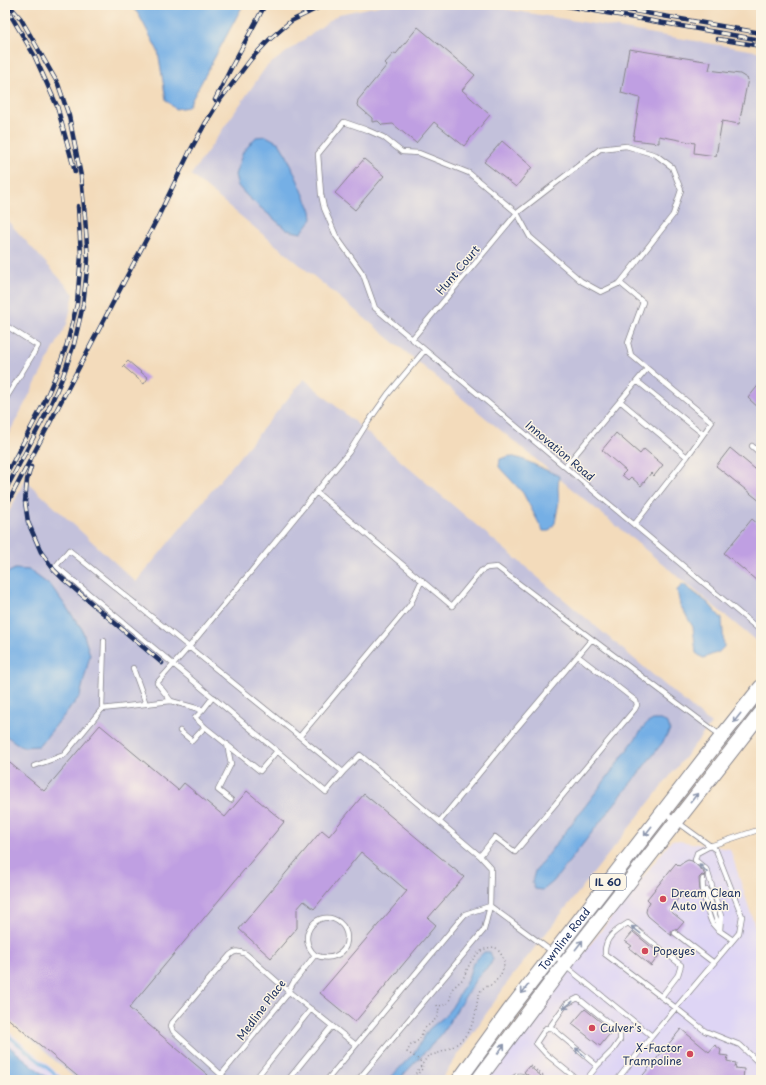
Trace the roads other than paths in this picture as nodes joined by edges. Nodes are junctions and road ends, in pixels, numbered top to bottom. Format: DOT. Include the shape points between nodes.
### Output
graph roads {
  1 [pos="517,213"];
  2 [pos="620,283"];
  3 [pos="5,325"];
  4 [pos="412,339"];
  5 [pos="425,350"];
  6 [pos="647,369"];
  7 [pos="637,381"];
  8 [pos="5,400"];
  9 [pos="620,401"];
  10 [pos="703,434"];
  11 [pos="752,446"];
  12 [pos="761,454"];
  13 [pos="687,457"];
  14 [pos="565,467"];
  15 [pos="316,492"];
  16 [pos="634,525"];
  17 [pos="422,580"];
  18 [pos="761,631"];
  19 [pos="592,639"];
  20 [pos="104,641"];
  21 [pos="189,647"];
  22 [pos="578,656"];
  23 [pos="174,665"];
  24 [pos="133,668"];
  25 [pos="761,687"];
  26 [pos="213,697"];
  27 [pos="171,701"];
  28 [pos="146,704"];
  29 [pos="102,709"];
  30 [pos="203,710"];
  31 [pos="761,713"];
  32 [pos="204,726"];
  33 [pos="180,731"];
  34 [pos="300,736"];
  35 [pos="722,736"];
  36 [pos="227,744"];
  37 [pos="277,751"];
  38 [pos="34,766"];
  39 [pos="343,772"];
  40 [pos="231,800"];
  41 [pos="663,812"];
  42 [pos="440,821"];
  43 [pos="676,821"];
  44 [pos="761,829"];
  45 [pos="710,846"];
  46 [pos="480,856"];
  47 [pos="703,879"];
  48 [pos="707,890"];
  49 [pos="490,906"];
  50 [pos="720,931"];
  51 [pos="675,933"];
  52 [pos="733,940"];
  53 [pos="554,953"];
  54 [pos="316,955"];
  55 [pos="714,963"];
  56 [pos="564,965"];
  57 [pos="288,991"];
  58 [pos="661,997"];
  59 [pos="676,1008"];
  60 [pos="311,1009"];
  61 [pos="332,1026"];
  62 [pos="549,1028"];
  63 [pos="652,1036"];
  64 [pos="356,1045"];
  65 [pos="761,1065"];
  66 [pos="597,1066"];
  67 [pos="221,1078"];
  68 [pos="227,1080"];
  69 [pos="261,1080"];
  70 [pos="288,1080"];
  71 [pos="327,1080"];
  72 [pos="358,1080"];
  73 [pos="459,1080"];
  74 [pos="478,1080"];
  75 [pos="512,1080"];
  76 [pos="529,1080"];
  77 [pos="578,1080"];
  78 [pos="587,1080"];
  79 [pos="617,1080"];
  1 -- 2 [label="lane" via="530,237 581,281 601,292"];
  1 -- 2 [label="lane, Hunt Court" via="600,149 626,146 656,155 672,167 681,190 673,215"];
  1 -- 4 [label="lane, Hunt Court"];
  1 -- 4 [label="lane, Innovation Road" via="469,173 419,153 402,152 383,136 344,122 318,154 324,208 336,236 362,274 375,308"];
  2 -- 6 [label="lane" via="642,302 628,343 631,355"];
  3 -- 8 [label="lane" via="38,346"];
  4 -- 5 [label="lane, Innovation Road"];
  5 -- 14 [label="lane, Innovation Road"];
  5 -- 15 [label="lane" via="388,394 349,452"];
  6 -- 7 [label="lane"];
  6 -- 10 [label="lane" via="712,422"];
  7 -- 9 [label="lane"];
  7 -- 10 [label="lane"];
  9 -- 13 [label="lane"];
  9 -- 14 [label="lane"];
  10 -- 13 [label="lane"];
  11 -- 12 [label="lane"];
  13 -- 16 [label="lane"];
  14 -- 16 [label="lane, Innovation Road"];
  15 -- 17 [label="lane"];
  15 -- 21 [label="lane"];
  16 -- 18 [label="lane, Innovation Road"];
  17 -- 19 [label="lane" via="452,606 481,571 497,567"];
  17 -- 34 [label="lane" via="410,605"];
  19 -- 22 [label="lane"];
  19 -- 35 [label="lane"];
  20 -- 29 [label="lane"];
  21 -- 23 [label="lane"];
  21 -- 23 [label="lane" via="69,550 56,566"];
  21 -- 34 [label="lane"];
  22 -- 42 [label="lane"];
  22 -- 46 [label="lane" via="636,701 637,705 515,852 495,837"];
  23 -- 26 [label="lane"];
  23 -- 27 [label="lane" via="158,683"];
  24 -- 28 [label="lane"];
  25 -- 35 [label="main road, Townline Road / IL 60, one-way"];
  26 -- 30 [label="lane"];
  26 -- 37 [label="lane"];
  27 -- 28 [label="lane"];
  27 -- 30 [label="lane"];
  28 -- 29 [label="lane"];
  29 -- 38 [label="lane" via="64,755"];
  30 -- 32 [label="lane" via="195,718"];
  43 -- 31 [label="main road, Townline Road / IL 60, one-way"];
  32 -- 33 [label="lane" via="192,741"];
  32 -- 36 [label="lane"];
  34 -- 39 [label="lane"];
  35 -- 41 [label="main road, Townline Road / IL 60"];
  36 -- 37 [label="lane" via="260,771"];
  36 -- 40 [label="lane" via="231,764 218,790"];
  37 -- 39 [label="lane" via="326,792"];
  39 -- 42 [label="lane" via="360,755"];
  41 -- 43 [label="lane"];
  41 -- 53 [label="main road, Townline Road / IL 60, one-way"];
  42 -- 46 [label="lane"];
  43 -- 45 [label="lane"];
  56 -- 43 [label="main road, Townline Road / IL 60, one-way"];
  44 -- 45 [label="lane"];
  50 -- 45 [label="lane, one-way" via="721,916 708,873 695,860 697,853"];
  45 -- 52 [label="lane" via="716,850 742,916 739,933"];
  46 -- 49 [label="lane" via="491,868"];
  47 -- 50 [label="lane" via="703,891 712,924"];
  48 -- 50 [label="lane"];
  49 -- 53 [label="lane"];
  49 -- 64 [label="lane" via="465,914"];
  49 -- 72 [label="lane" via="484,930"];
  50 -- 52 [label="lane"];
  51 -- 55 [label="lane"];
  52 -- 55 [label="lane"];
  53 -- 56 [label="lane"];
  53 -- 73 [label="main road, Townline Road / IL 60, one-way" via="508,1011"];
  54 -- 54 [label="lane" via="328,958 340,953 347,942 347,935 341,924 329,918 322,918 311,926 307,944"];
  54 -- 57 [label="lane, Medline Place"];
  55 -- 59 [label="lane"];
  56 -- 63 [label="lane"];
  74 -- 56 [label="main road, Townline Road / IL 60, one-way"];
  57 -- 60 [label="lane"];
  57 -- 67 [label="lane, Medline Place"];
  57 -- 67 [label="lane" via="246,954 234,952 172,1023 173,1031"];
  58 -- 58 [label="lane, one-way" via="678,975 681,965 628,923 614,931 604,946 605,954"];
  58 -- 59 [label="lane"];
  59 -- 63 [label="lane"];
  59 -- 65 [label="lane" via="705,1031 740,1045"];
  60 -- 61 [label="lane"];
  60 -- 69 [label="lane" via="258,1077"];
  61 -- 64 [label="lane"];
  61 -- 70 [label="lane"];
  66 -- 62 [label="lane, one-way"];
  66 -- 62 [label="lane, one-way" via="620,1040 620,1032 578,998 566,1004"];
  62 -- 77 [label="lane" via="546,1028 536,1043"];
  63 -- 79 [label="lane"];
  64 -- 71 [label="lane"];
  66 -- 78 [label="lane"];
  67 -- 68 [label="lane"];
  75 -- 76 [label="lane" via="518,1076 524,1076"];
}
